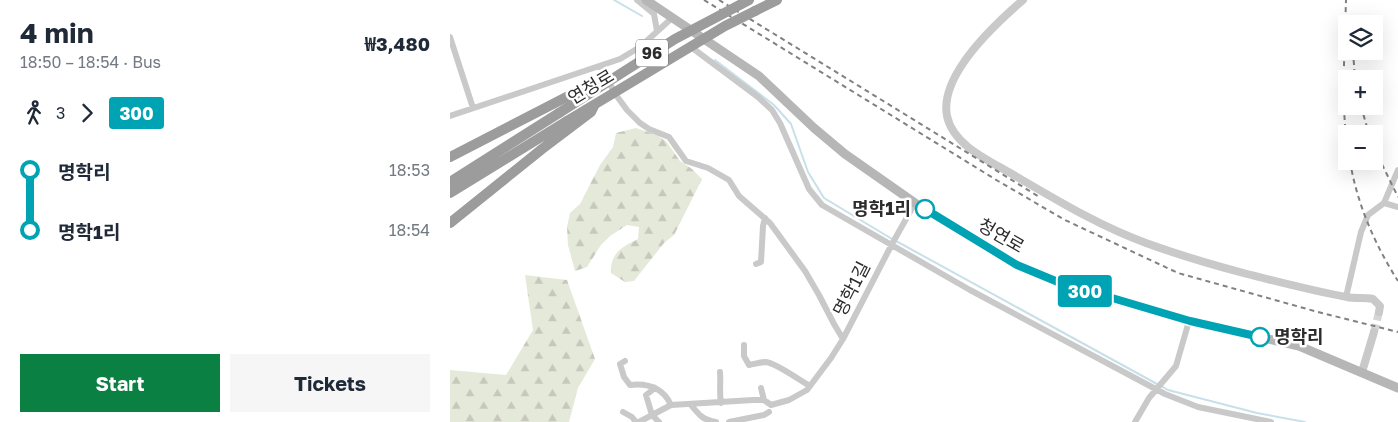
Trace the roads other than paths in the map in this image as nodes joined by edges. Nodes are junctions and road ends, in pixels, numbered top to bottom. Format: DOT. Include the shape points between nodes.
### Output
graph roads {
  1 [pos="637,0"];
  2 [pos="646,0"];
  3 [pos="749,0"];
  4 [pos="777,0"];
  5 [pos="1023,0"];
  6 [pos="672,18"];
  7 [pos="658,31"];
  8 [pos="450,37"];
  9 [pos="691,47"];
  10 [pos="600,66"];
  11 [pos="473,108"];
  12 [pos="450,116"];
  13 [pos="563,116"];
  14 [pos="450,157"];
  15 [pos="1398,170"];
  16 [pos="450,182"];
  17 [pos="450,193"];
  18 [pos="915,203"];
  19 [pos="1384,203"];
  20 [pos="1398,206"];
  21 [pos="765,218"];
  22 [pos="450,223"];
  23 [pos="892,244"];
  24 [pos="756,264"];
  25 [pos="1346,297"];
  26 [pos="1379,312"];
  27 [pos="1190,321"];
  28 [pos="1374,332"];
  29 [pos="843,339"];
  30 [pos="744,345"];
  31 [pos="625,360"];
  32 [pos="720,372"];
  33 [pos="1362,372"];
  34 [pos="810,386"];
  35 [pos="656,388"];
  36 [pos="761,388"];
  37 [pos="1157,388"];
  38 [pos="1398,388"];
  39 [pos="764,400"];
  40 [pos="721,403"];
  41 [pos="691,404"];
  42 [pos="671,406"];
  43 [pos="770,408"];
  44 [pos="623,412"];
  45 [pos="652,414"];
  46 [pos="638,422"];
  47 [pos="659,422"];
  48 [pos="716,422"];
  49 [pos="728,422"];
  50 [pos="768,422"];
  51 [pos="1134,422"];
  52 [pos="1271,422"];
  1 -- 7 [label="street" via="654,14"];
  2 -- 6 [label="main road, 청연로"];
  3 -- 13 [label="highway, 연청로 / 96, bridge" via="675,39 597,88"];
  4 -- 9 [label="highway, 연청로 / 96, bridge"];
  5 -- 25 [label="street" via="985,36 951,83 946,114 955,135 973,150 1051,196 1146,243 1246,274"];
  6 -- 7 [label="street"];
  6 -- 18 [label="main road, 청연로" via="759,76 845,154"];
  7 -- 10 [label="street" via="620,59"];
  8 -- 11 [label="street"];
  9 -- 13 [label="highway, 연청로 / 96, bridge" via="594,104"];
  9 -- 23 [label="street" via="772,110 809,189 822,205"];
  10 -- 11 [label="street"];
  10 -- 21 [label="street" via="616,95 640,122 669,137 686,162 708,168 729,180 739,196"];
  11 -- 12 [label="street"];
  13 -- 14 [label="highway"];
  13 -- 16 [label="highway, 연청로 / 96"];
  13 -- 17 [label="highway, 연청로 / 96"];
  13 -- 22 [label="highway"];
  15 -- 19 [label="street"];
  18 -- 23 [label="street, 명학1길"];
  18 -- 27 [label="main road, 청연로" via="996,253 1042,276"];
  19 -- 20 [label="street"];
  19 -- 25 [label="street" via="1368,215 1361,232"];
  21 -- 24 [label="street" via="761,262"];
  21 -- 29 [label="street" via="805,271"];
  23 -- 29 [label="street, 명학1길"];
  23 -- 37 [label="street" via="970,290"];
  25 -- 26 [label="street" via="1373,299 1380,306"];
  27 -- 33 [label="main road, 청연로" via="1299,346"];
  27 -- 37 [label="street" via="1176,366"];
  28 -- 33 [label="street"];
  29 -- 34 [label="street, 명학1길"];
  30 -- 34 [label="street" via="744,356 749,365 766,362 777,365"];
  31 -- 35 [label="street" via="620,364 630,385"];
  32 -- 40 [label="street"];
  33 -- 38 [label="main road, 청연로"];
  34 -- 43 [label="street, 명학1길"];
  35 -- 42 [label="street" via="666,396"];
  35 -- 45 [label="street" via="646,394"];
  36 -- 39 [label="street"];
  37 -- 51 [label="street"];
  37 -- 52 [label="street" via="1198,407"];
  39 -- 40 [label="street"];
  39 -- 43 [label="street"];
  40 -- 41 [label="street"];
  41 -- 42 [label="street"];
  41 -- 48 [label="street" via="699,416"];
  42 -- 45 [label="street"];
  43 -- 49 [label="street, 명학1길" via="764,415"];
  43 -- 50 [label="street"];
  44 -- 46 [label="street"];
  45 -- 46 [label="street"];
  45 -- 47 [label="street"];
}
